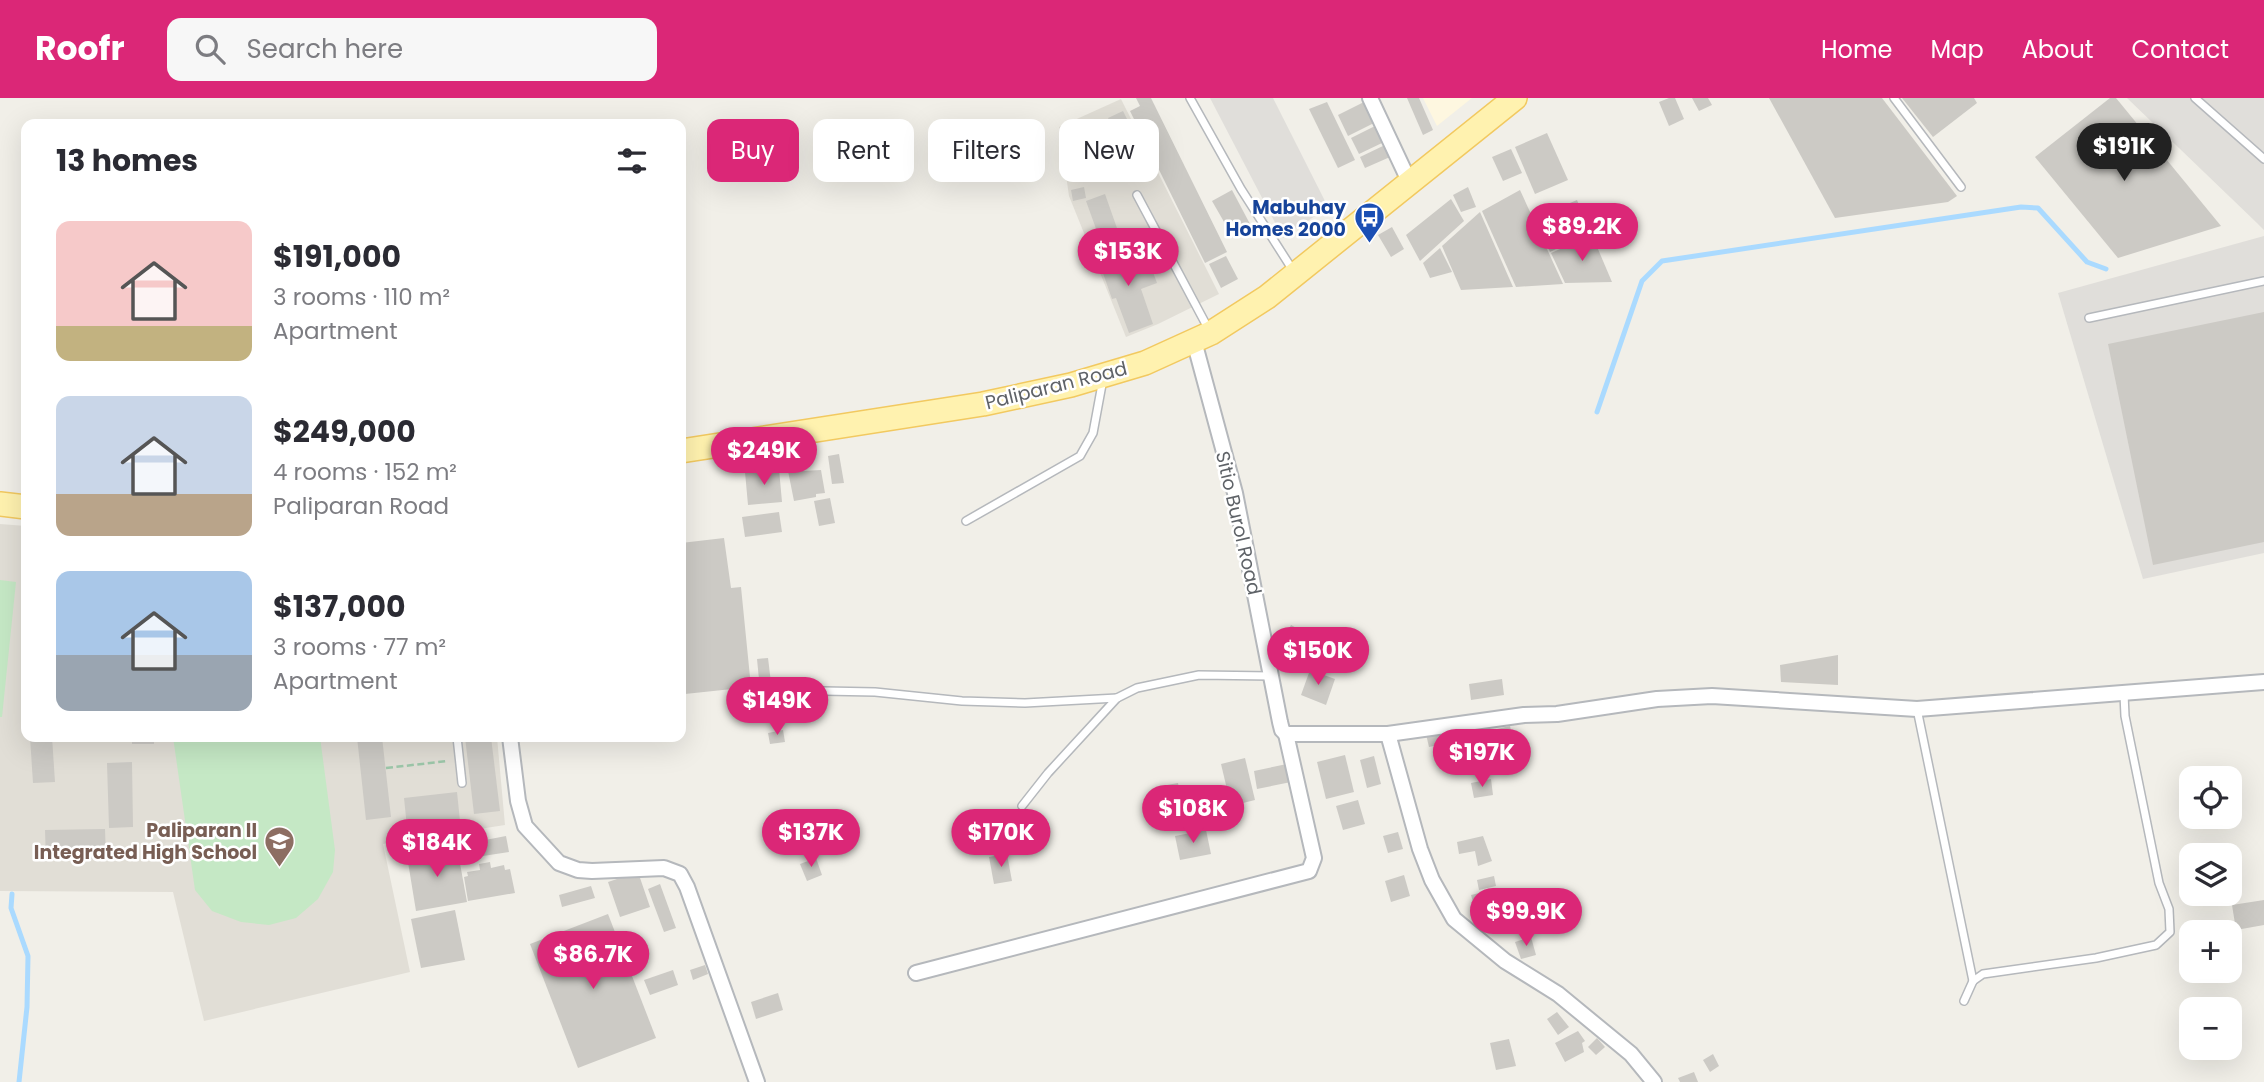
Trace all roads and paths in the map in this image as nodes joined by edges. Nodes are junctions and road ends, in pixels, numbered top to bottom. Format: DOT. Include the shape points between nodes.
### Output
graph roads {
  1 [pos="1191,98"];
  2 [pos="1370,98"];
  3 [pos="1515,98"];
  4 [pos="1894,98"];
  5 [pos="2195,98"];
  6 [pos="2264,159"];
  7 [pos="1409,181"];
  8 [pos="1961,187"];
  9 [pos="1138,195"];
  10 [pos="1296,275"];
  11 [pos="2264,281"];
  12 [pos="2089,318"];
  13 [pos="1202,337"];
  14 [pos="1103,375"];
  15 [pos="686,450"];
  16 [pos="0,504"];
  17 [pos="21,506"];
  18 [pos="966,521"];
  19 [pos="1271,676"];
  20 [pos="2264,681"];
  21 [pos="824,691"];
  22 [pos="2124,693"];
  23 [pos="1117,698"];
  24 [pos="1917,709"];
  25 [pos="1286,734"];
  26 [pos="1388,734"];
  27 [pos="457,742"];
  28 [pos="511,742"];
  29 [pos="459,760"];
  30 [pos="386,768"];
  31 [pos="462,783"];
  32 [pos="1022,806"];
  33 [pos="916,972"];
  34 [pos="1973,981"];
  35 [pos="1964,1001"];
  36 [pos="757,1082"];
  37 [pos="1654,1082"];
  1 -- 10 [label="lane"];
  2 -- 7 [label="street"];
  3 -- 7 [label="main road, Paliparan Road"];
  4 -- 8 [label="lane"];
  5 -- 6 [label="lane"];
  7 -- 10 [label="main road, Paliparan Road"];
  9 -- 13 [label="lane"];
  10 -- 13 [label="main road, Paliparan Road"];
  11 -- 12 [label="lane"];
  13 -- 14 [label="main road, Paliparan Road" via="1145,363"];
  13 -- 19 [label="street, Sitio Burol Road"];
  14 -- 15 [label="main road, Paliparan Road" via="983,404"];
  14 -- 18 [label="lane" via="1093,433 1080,456"];
  16 -- 17 [label="main road"];
  19 -- 23 [label="lane" via="1199,675 1137,688"];
  19 -- 25 [label="street, Sitio Burol Road"];
  20 -- 22 [label="street"];
  21 -- 23 [label="lane" via="1025,704"];
  22 -- 24 [label="street"];
  22 -- 34 [label="lane" via="2124,716 2159,883 2169,909 2170,932 2155,945 1983,974"];
  23 -- 32 [label="lane"];
  24 -- 26 [label="street" via="1712,696"];
  24 -- 34 [label="lane"];
  25 -- 26 [label="street"];
  25 -- 33 [label="street, Sitio Burol Road" via="1314,858 1309,871"];
  26 -- 37 [label="street" via="1420,849 1454,919 1505,961 1558,994 1631,1054"];
  27 -- 29 [label="lane"];
  28 -- 36 [label="street" via="525,826 559,863 578,870 664,869 680,874"];
  29 -- 30 [label="path"];
  29 -- 31 [label="lane"];
  34 -- 35 [label="lane"];
}
